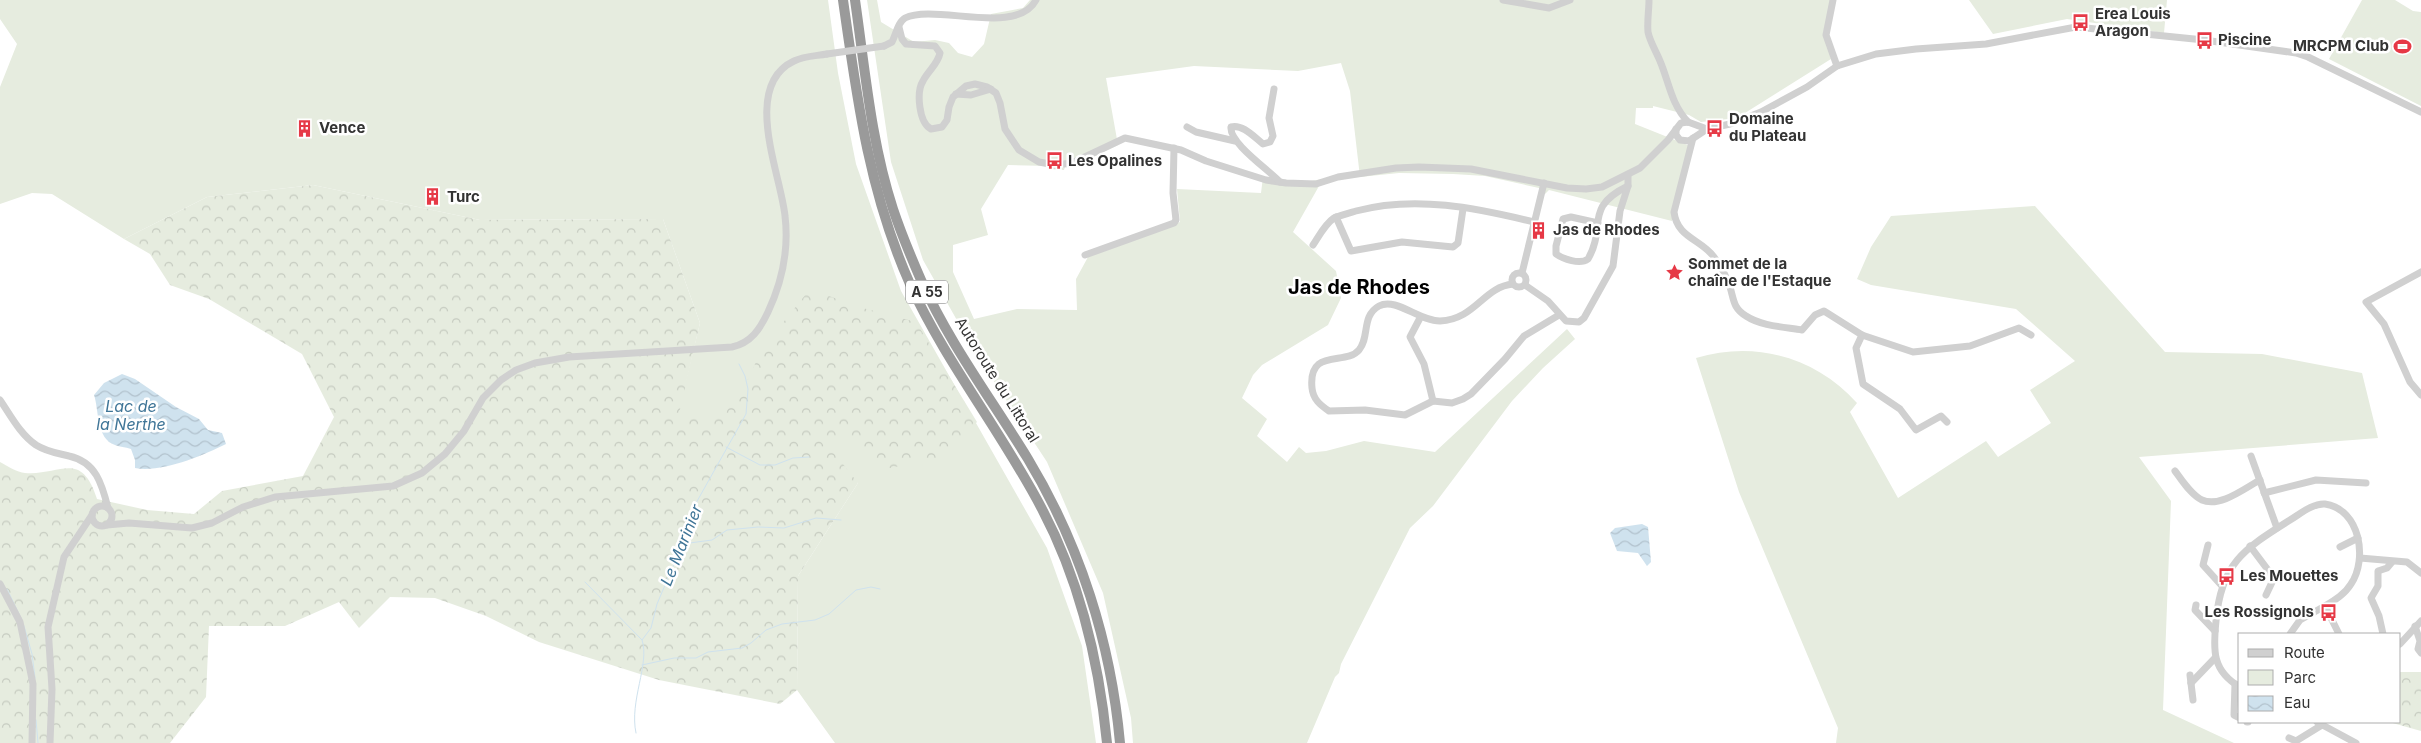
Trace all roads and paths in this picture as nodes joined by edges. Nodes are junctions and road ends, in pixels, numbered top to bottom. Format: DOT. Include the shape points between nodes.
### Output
graph roads {
  1 [pos="843,0"];
  2 [pos="855,0"];
  3 [pos="1036,0"];
  4 [pos="1503,0"];
  5 [pos="1570,0"];
  6 [pos="1649,0"];
  7 [pos="1833,0"];
  8 [pos="898,27"];
  9 [pos="1837,66"];
  10 [pos="1274,89"];
  11 [pos="2421,112"];
  12 [pos="1687,123"];
  13 [pos="1187,127"];
  14 [pos="1676,129"];
  15 [pos="1707,129"];
  16 [pos="1678,137"];
  17 [pos="1691,139"];
  18 [pos="1668,140"];
  19 [pos="1236,141"];
  20 [pos="1174,148"];
  21 [pos="1628,175"];
  22 [pos="1281,182"];
  23 [pos="1544,183"];
  24 [pos="1628,186"];
  25 [pos="1463,209"];
  26 [pos="1336,218"];
  27 [pos="1534,222"];
  28 [pos="1598,223"];
  29 [pos="1312,245"];
  30 [pos="1086,255"];
  31 [pos="2421,272"];
  32 [pos="1522,273"];
  33 [pos="1513,284"];
  34 [pos="1525,285"];
  35 [pos="1559,315"];
  36 [pos="1420,318"];
  37 [pos="1862,335"];
  38 [pos="2032,335"];
  39 [pos="2421,395"];
  40 [pos="0,400"];
  41 [pos="1433,401"];
  42 [pos="1947,422"];
  43 [pos="2251,456"];
  44 [pos="2175,471"];
  45 [pos="2260,480"];
  46 [pos="2366,484"];
  47 [pos="2264,493"];
  48 [pos="107,509"];
  49 [pos="92,515"];
  50 [pos="129,523"];
  51 [pos="103,526"];
  52 [pos="2277,528"];
  53 [pos="82,532"];
  54 [pos="2358,538"];
  55 [pos="2208,545"];
  56 [pos="2250,546"];
  57 [pos="2340,547"];
  58 [pos="2360,558"];
  59 [pos="2392,562"];
  60 [pos="2421,573"];
  61 [pos="0,584"];
  62 [pos="2222,586"];
  63 [pos="2266,595"];
  64 [pos="2325,606"];
  65 [pos="2193,620"];
  66 [pos="2418,624"];
  67 [pos="2215,630"];
  68 [pos="2291,633"];
  69 [pos="2338,633"];
  70 [pos="2383,633"];
  71 [pos="2401,643"];
  72 [pos="2421,653"];
  73 [pos="2215,658"];
  74 [pos="2237,686"];
  75 [pos="2193,700"];
  76 [pos="2234,715"];
  77 [pos="2320,723"];
  78 [pos="2295,741"];
  79 [pos="32,743"];
  80 [pos="50,743"];
  81 [pos="1108,743"];
  82 [pos="1120,743"];
  83 [pos="2354,743"];
  1 -- 81 [label="highway, Autoroute du Littoral / A 55" via="865,144 888,226 926,316 1022,472 1056,537 1084,616 1095,659"];
  2 -- 82 [label="highway, Autoroute du Littoral / A 55" via="875,134 893,208 922,281 945,326 1029,461 1073,549 1089,590 1105,648"];
  3 -- 8 [label="street" via="1028,9 1014,14 980,18 940,14 910,16 904,18"];
  4 -- 5 [label="street" via="1549,8"];
  6 -- 12 [label="street" via="1650,38 1680,114"];
  7 -- 9 [label="street" via="1826,35"];
  8 -- 20 [label="street" via="906,44 932,46 939,50 939,58 920,87 923,118 929,128 939,128 946,123 956,94 975,84 991,89 999,99 1010,138 1024,154 1039,162 1072,164 1121,138"];
  8 -- 50 [label="street, bridge" via="892,42 884,46 801,58 790,63 780,72 771,90 767,130 783,197 785,248 776,294 761,326 749,340 732,347 581,356 534,363 501,380 478,404 452,447 428,468 401,483 368,490 275,497 192,528"];
  9 -- 11 [label="street" via="1884,53 1986,44 2076,27 2308,56"];
  9 -- 15 [label="street" via="1761,112"];
  10 -- 19 [label="street" via="1269,118 1272,139 1262,144 1243,128 1234,126 1230,130"];
  12 -- 14 [label="street"];
  12 -- 15 [label="street"];
  12 -- 17 [label="street" via="1696,130"];
  13 -- 19 [label="street"];
  14 -- 16 [label="street"];
  14 -- 18 [label="street"];
  15 -- 17 [label="street"];
  16 -- 17 [label="street"];
  16 -- 18 [label="street"];
  17 -- 37 [label="street" via="1692,148 1674,212 1684,235 1714,256 1730,288 1733,304 1753,320 1802,330 1824,311"];
  18 -- 21 [label="street" via="1640,168"];
  19 -- 22 [label="street"];
  20 -- 22 [label="street"];
  20 -- 30 [label="street" via="1174,223"];
  21 -- 23 [label="street" via="1602,188"];
  21 -- 24 [label="street"];
  22 -- 23 [label="street" via="1316,184 1346,176 1419,167 1472,169"];
  23 -- 27 [label="street"];
  24 -- 28 [label="street" via="1604,201"];
  24 -- 35 [label="street" via="1620,211 1610,274 1582,320 1572,323"];
  25 -- 26 [label="street" via="1400,203"];
  25 -- 26 [label="street" via="1458,243 1453,247 1402,242 1351,251"];
  25 -- 27 [label="street"];
  26 -- 29 [label="street" via="1329,222"];
  27 -- 32 [label="street"];
  28 -- 28 [label="street" via="1588,259 1581,262 1556,254 1563,220 1571,217"];
  31 -- 39 [label="street" via="2366,302 2384,324 2410,382"];
  32 -- 33 [label="street" via="1513,276"];
  32 -- 34 [label="street" via="1527,279"];
  33 -- 34 [label="street" via="1518,287"];
  33 -- 36 [label="street" via="1497,288 1465,314 1439,321"];
  34 -- 35 [label="street" via="1548,301"];
  35 -- 41 [label="street" via="1524,336 1471,394 1452,403"];
  36 -- 41 [label="street" via="1410,337 1424,364"];
  36 -- 41 [label="street" via="1397,305 1378,307 1368,318 1359,350 1352,356 1328,359 1316,368 1312,376 1313,392 1322,407 1336,412 1365,410 1405,415"];
  37 -- 38 [label="street" via="1913,352 1970,346 2020,328"];
  37 -- 42 [label="street" via="1856,348 1863,384 1900,409 1916,430 1941,416"];
  40 -- 48 [label="street" via="28,439 47,451 82,461 94,471 103,489"];
  43 -- 45 [label="street"];
  44 -- 45 [label="street" via="2190,490 2206,501 2225,499"];
  45 -- 47 [label="street"];
  46 -- 47 [label="street" via="2316,480"];
  47 -- 52 [label="street"];
  48 -- 49 [label="street" via="95,509"];
  48 -- 50 [label="street"];
  48 -- 51 [label="street" via="112,518"];
  49 -- 51 [label="street" via="93,520"];
  49 -- 53 [label="street"];
  50 -- 51 [label="street"];
  51 -- 53 [label="street"];
  52 -- 54 [label="street" via="2314,506 2327,504 2345,514"];
  52 -- 56 [label="street"];
  53 -- 80 [label="street" via="62,562 48,627 52,689"];
  54 -- 57 [label="street"];
  54 -- 58 [label="street"];
  55 -- 62 [label="street" via="2203,565"];
  56 -- 62 [label="street"];
  56 -- 63 [label="street" via="2277,576"];
  58 -- 59 [label="street"];
  58 -- 64 [label="street" via="2356,577 2347,590"];
  59 -- 60 [label="street" via="2407,562"];
  59 -- 70 [label="street" via="2378,572 2378,586 2371,598"];
  61 -- 79 [label="street" via="20,622 31,675"];
  62 -- 67 [label="street"];
  64 -- 68 [label="street" via="2300,620"];
  64 -- 69 [label="street"];
  65 -- 67 [label="street" via="2195,607"];
  66 -- 71 [label="street"];
  66 -- 72 [label="street" via="2418,649"];
  67 -- 73 [label="street"];
  73 -- 74 [label="street" via="2220,670"];
  73 -- 75 [label="street" via="2191,679"];
  74 -- 76 [label="street"];
  77 -- 78 [label="street"];
  77 -- 83 [label="street"];
}
